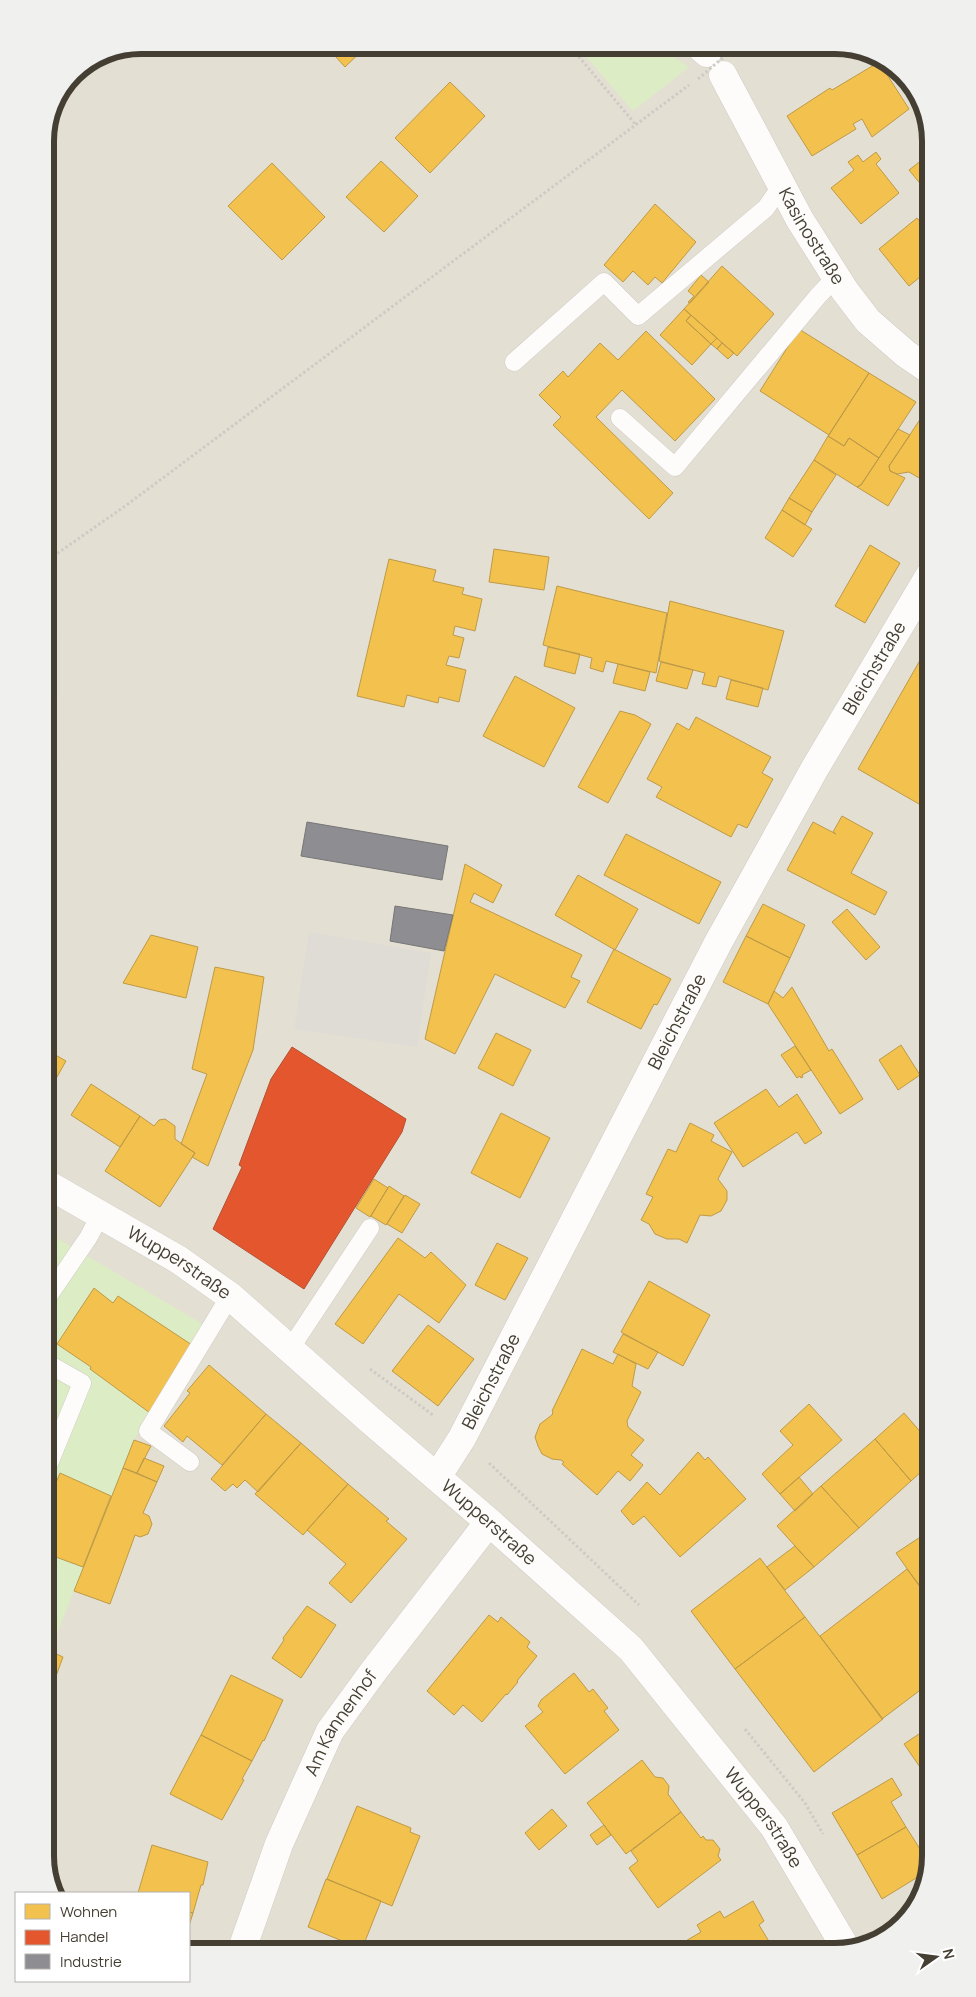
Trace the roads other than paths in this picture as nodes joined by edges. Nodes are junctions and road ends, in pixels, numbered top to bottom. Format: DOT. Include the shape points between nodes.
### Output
graph roads {
  1 [pos="712,60"];
  2 [pos="781,186"];
  3 [pos="836,278"];
  4 [pos="514,362"];
  5 [pos="922,365"];
  6 [pos="620,418"];
  7 [pos="922,588"];
  8 [pos="54,1188"];
  9 [pos="101,1214"];
  10 [pos="370,1228"];
  11 [pos="54,1288"];
  12 [pos="230,1296"];
  13 [pos="290,1349"];
  14 [pos="54,1367"];
  15 [pos="54,1451"];
  16 [pos="190,1462"];
  17 [pos="437,1477"];
  18 [pos="489,1522"];
  19 [pos="244,1943"];
  20 [pos="843,1943"];
  1 -- 2 [label="street, Kasinostraße"];
  2 -- 3 [label="street, Kasinostraße"];
  2 -- 4 [label="lane" via="766,208 638,316 604,282"];
  3 -- 5 [label="street, Kasinostraße" via="868,321"];
  3 -- 6 [label="lane" via="675,466"];
  7 -- 17 [label="street, Bleichstraße" via="815,768 718,943 462,1438"];
  8 -- 9 [label="street, Wupperstraße"];
  9 -- 11 [label="lane"];
  9 -- 12 [label="street, Wupperstraße" via="179,1260"];
  10 -- 13 [label="lane"];
  12 -- 13 [label="street, Wupperstraße"];
  12 -- 16 [label="lane" via="148,1431"];
  13 -- 17 [label="street, Wupperstraße"];
  14 -- 15 [label="lane" via="82,1383"];
  17 -- 18 [label="street, Wupperstraße"];
  18 -- 19 [label="street, Am Kannenhof" via="330,1731 279,1844"];
  18 -- 20 [label="street, Wupperstraße" via="631,1649 774,1827"];
}
